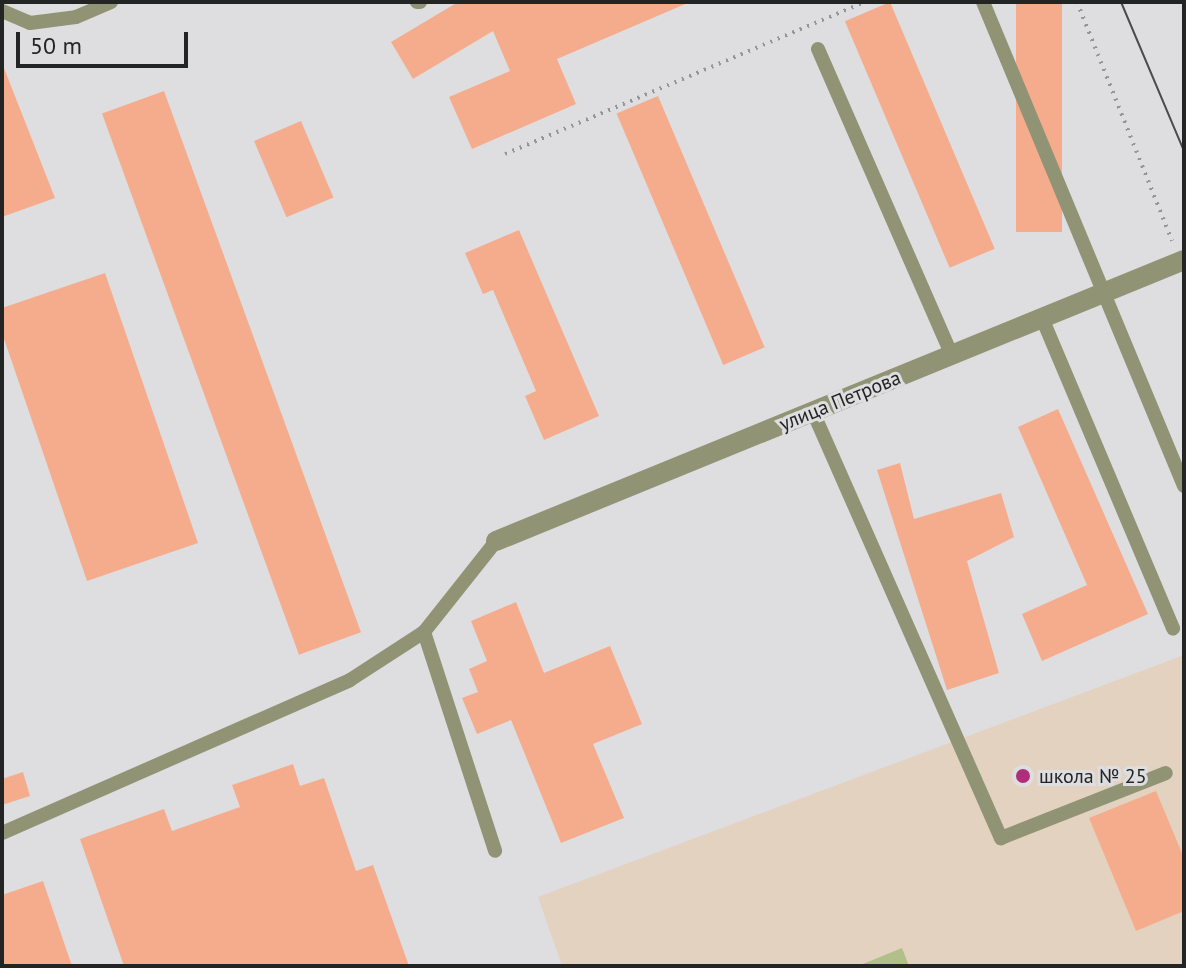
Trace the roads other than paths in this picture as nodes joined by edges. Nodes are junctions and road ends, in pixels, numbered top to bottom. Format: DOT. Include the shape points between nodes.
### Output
graph roads {
  1 [pos="111,2"];
  2 [pos="983,2"];
  3 [pos="2,11"];
  4 [pos="818,49"];
  5 [pos="1182,261"];
  6 [pos="1106,292"];
  7 [pos="1042,318"];
  8 [pos="952,355"];
  9 [pos="813,412"];
  10 [pos="1184,486"];
  11 [pos="496,541"];
  12 [pos="1173,628"];
  13 [pos="424,632"];
  14 [pos="1166,773"];
  15 [pos="2,833"];
  16 [pos="495,851"];
  1 -- 3 [label="lane" via="76,17 30,23"];
  2 -- 6 [label="lane"];
  4 -- 8 [label="lane"];
  5 -- 6 [label="street, улица Петрова"];
  6 -- 7 [label="street, улица Петрова"];
  6 -- 10 [label="lane"];
  7 -- 8 [label="street, улица Петрова"];
  7 -- 12 [label="lane"];
  8 -- 9 [label="street, улица Петрова"];
  9 -- 11 [label="street, улица Петрова"];
  9 -- 14 [label="lane" via="1001,838"];
  11 -- 13 [label="lane"];
  13 -- 15 [label="lane" via="350,680"];
  13 -- 16 [label="lane"];
}
